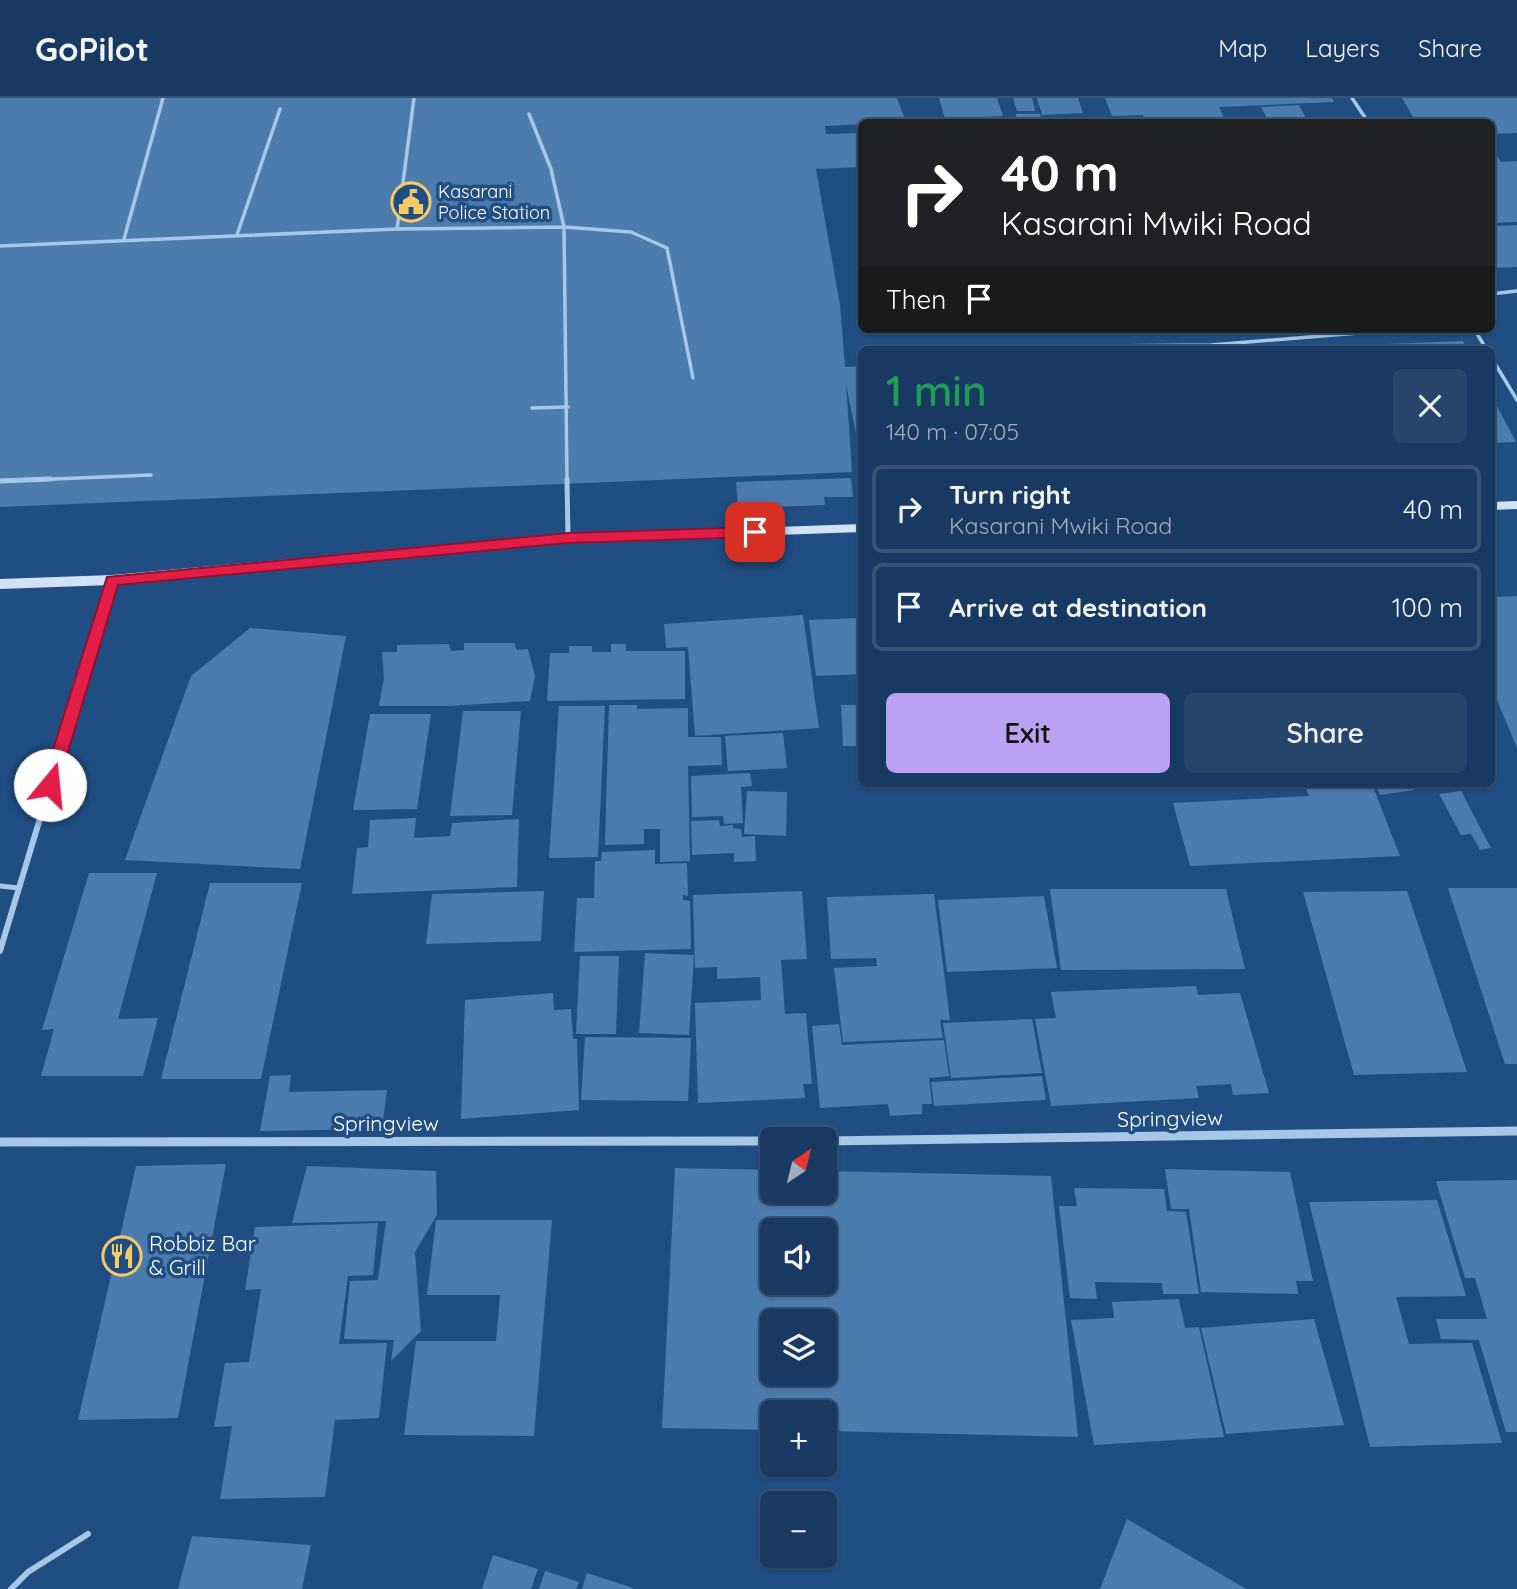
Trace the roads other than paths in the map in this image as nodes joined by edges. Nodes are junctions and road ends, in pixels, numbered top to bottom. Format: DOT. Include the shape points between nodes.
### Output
graph roads {
  1 [pos="163,98"];
  2 [pos="414,98"];
  3 [pos="1352,98"];
  4 [pos="280,109"];
  5 [pos="529,114"];
  6 [pos="1366,119"];
  7 [pos="564,227"];
  8 [pos="397,229"];
  9 [pos="237,235"];
  10 [pos="124,239"];
  11 [pos="0,246"];
  12 [pos="1517,290"];
  13 [pos="1495,293"];
  14 [pos="1359,333"];
  15 [pos="1102,346"];
  16 [pos="1495,364"];
  17 [pos="693,378"];
  18 [pos="1517,400"];
  19 [pos="568,407"];
  20 [pos="532,408"];
  21 [pos="151,475"];
  22 [pos="0,481"];
  23 [pos="1517,505"];
  24 [pos="1495,506"];
  25 [pos="858,528"];
  26 [pos="568,538"];
  27 [pos="112,580"];
  28 [pos="0,583"];
  29 [pos="0,886"];
  30 [pos="19,888"];
  31 [pos="0,951"];
  32 [pos="1517,1132"];
  33 [pos="760,1141"];
  34 [pos="837,1141"];
  35 [pos="0,1142"];
  36 [pos="88,1534"];
  37 [pos="11,1589"];
  1 -- 10 [label="lane"];
  2 -- 8 [label="lane"];
  3 -- 6 [label="lane"];
  4 -- 9 [label="lane"];
  5 -- 7 [label="lane" via="551,164"];
  7 -- 8 [label="lane"];
  7 -- 17 [label="lane" via="616,229 654,239 667,248"];
  7 -- 19 [label="lane"];
  8 -- 9 [label="lane"];
  9 -- 10 [label="lane"];
  10 -- 11 [label="lane"];
  12 -- 13 [label="lane"];
  14 -- 15 [label="lane" via="1211,345"];
  16 -- 18 [label="lane"];
  19 -- 20 [label="lane"];
  19 -- 26 [label="lane"];
  21 -- 22 [label="lane"];
  23 -- 24 [label="main road"];
  25 -- 26 [label="main road"];
  26 -- 27 [label="main road"];
  27 -- 28 [label="main road"];
  27 -- 30 [label="street"];
  29 -- 30 [label="lane"];
  30 -- 31 [label="street"];
  32 -- 34 [label="street, Springview"];
  33 -- 35 [label="street, Springview"];
  36 -- 37 [label="lane" via="28,1572"];
}
